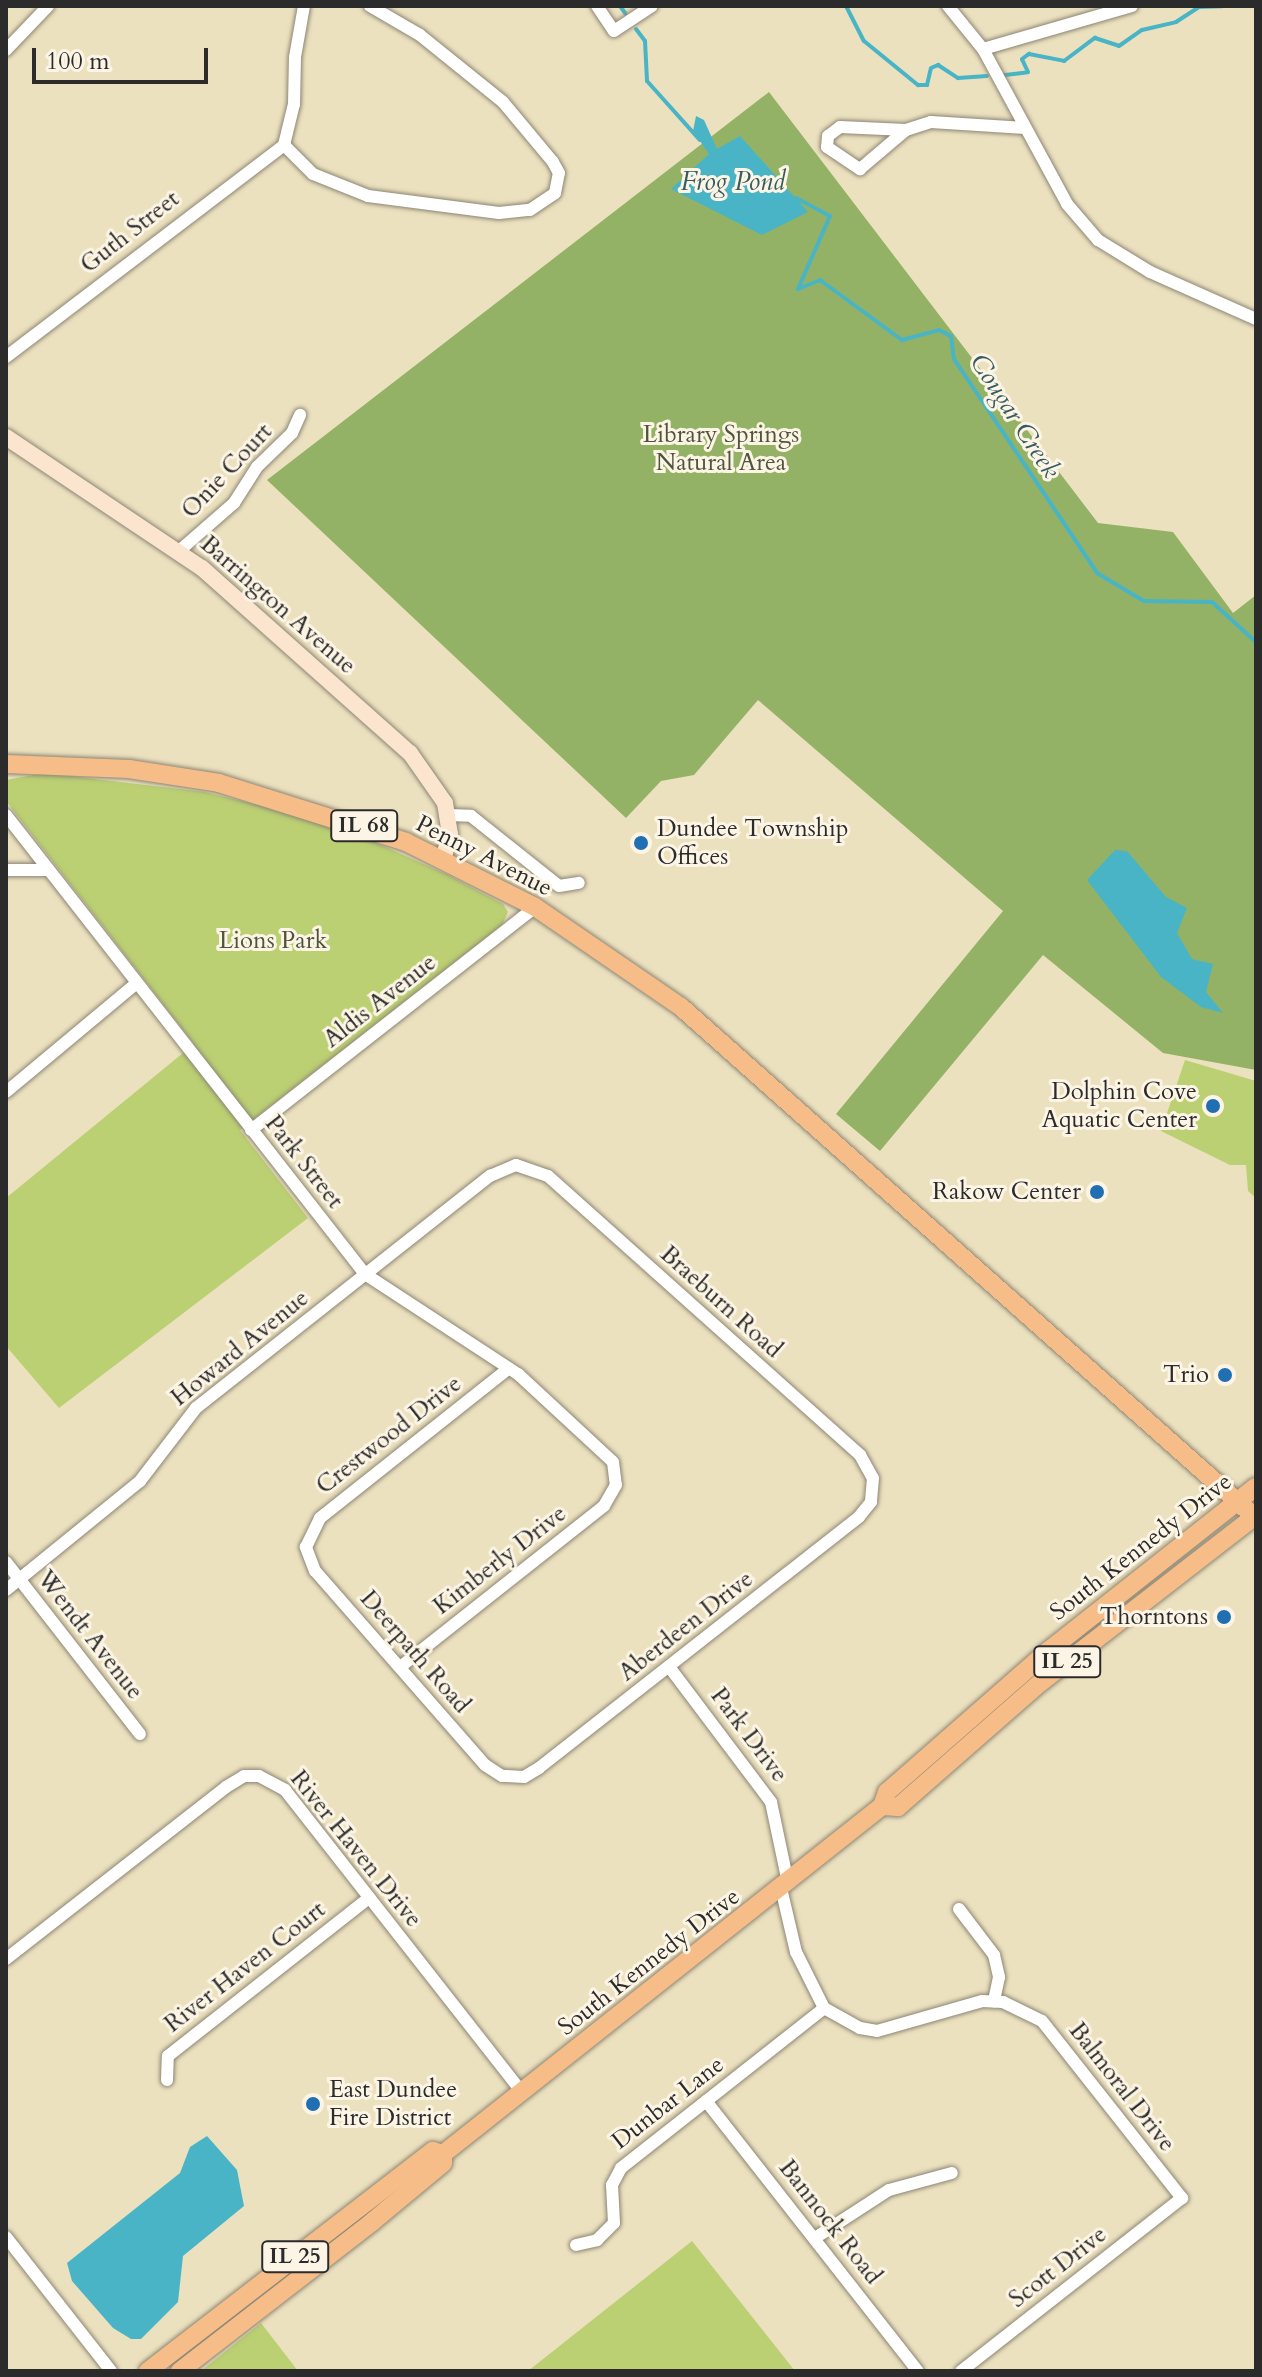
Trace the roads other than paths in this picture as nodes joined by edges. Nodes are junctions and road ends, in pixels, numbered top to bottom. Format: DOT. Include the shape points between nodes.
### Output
graph roads {
  1 [pos="48,6"];
  2 [pos="304,6"];
  3 [pos="370,6"];
  4 [pos="597,6"];
  5 [pos="652,6"];
  6 [pos="948,6"];
  7 [pos="1132,6"];
  8 [pos="983,49"];
  9 [pos="6,50"];
  10 [pos="1025,128"];
  11 [pos="906,130"];
  12 [pos="284,145"];
  13 [pos="1256,319"];
  14 [pos="6,357"];
  15 [pos="300,415"];
  16 [pos="6,437"];
  17 [pos="179,551"];
  18 [pos="6,764"];
  19 [pos="6,815"];
  20 [pos="448,815"];
  21 [pos="444,857"];
  22 [pos="6,870"];
  23 [pos="48,870"];
  24 [pos="579,883"];
  25 [pos="535,907"];
  26 [pos="137,983"];
  27 [pos="6,1092"];
  28 [pos="251,1130"];
  29 [pos="522,1165"];
  30 [pos="365,1274"];
  31 [pos="509,1368"];
  32 [pos="616,1480"];
  33 [pos="874,1487"];
  34 [pos="1256,1487"];
  35 [pos="1237,1502"];
  36 [pos="1255,1517"];
  37 [pos="306,1544"];
  38 [pos="6,1562"];
  39 [pos="19,1579"];
  40 [pos="6,1590"];
  41 [pos="400,1667"];
  42 [pos="670,1668"];
  43 [pos="140,1734"];
  44 [pos="507,1778"];
  45 [pos="882,1806"];
  46 [pos="785,1886"];
  47 [pos="369,1898"];
  48 [pos="959,1909"];
  49 [pos="6,1959"];
  50 [pos="994,2001"];
  51 [pos="824,2008"];
  52 [pos="167,2080"];
  53 [pos="522,2092"];
  54 [pos="706,2101"];
  55 [pos="443,2154"];
  56 [pos="952,2173"];
  57 [pos="1182,2198"];
  58 [pos="6,2237"];
  59 [pos="815,2238"];
  60 [pos="576,2245"];
  61 [pos="111,2371"];
  62 [pos="148,2371"];
  63 [pos="180,2371"];
  64 [pos="918,2371"];
  65 [pos="961,2371"];
  1 -- 9 [label="street"];
  2 -- 12 [label="street"];
  3 -- 12 [label="street" via="420,35 503,102 553,162 558,185 551,199 530,210 474,213 349,191 313,174"];
  4 -- 5 [label="street" via="614,31"];
  6 -- 8 [label="street"];
  7 -- 8 [label="street"];
  8 -- 10 [label="street"];
  10 -- 11 [label="street" via="931,122"];
  10 -- 13 [label="street" via="1067,204 1098,240 1150,272"];
  11 -- 11 [label="street" via="860,169 827,147 828,136 840,127"];
  12 -- 14 [label="street, Guth Street"];
  15 -- 17 [label="street, Onie Court" via="290,436 261,462 234,503"];
  16 -- 17 [label="street, Barrington Avenue"];
  17 -- 20 [label="street, Barrington Avenue" via="410,753 435,782"];
  18 -- 21 [label="main road, Penny Avenue / IL 68" via="117,768 212,782 312,809"];
  19 -- 23 [label="street, Park Street"];
  20 -- 21 [label="street, Barrington Avenue"];
  20 -- 24 [label="street" via="471,816 559,886"];
  21 -- 25 [label="main road, Penny Avenue / IL 68"];
  22 -- 23 [label="street"];
  23 -- 26 [label="street, Park Street"];
  25 -- 28 [label="street, Aldis Avenue"];
  25 -- 35 [label="main road, Penny Avenue / IL 68" via="681,1007"];
  26 -- 27 [label="street"];
  26 -- 28 [label="street, Park Street"];
  28 -- 30 [label="street, Park Street"];
  29 -- 30 [label="street, Howard Avenue" via="495,1173"];
  29 -- 33 [label="street, Braeburn Road" via="548,1176 860,1455"];
  30 -- 31 [label="street, Park Street"];
  30 -- 39 [label="street, Howard Avenue" via="196,1408 140,1481"];
  31 -- 32 [label="street, Park Street" via="607,1453"];
  31 -- 37 [label="street, Crestwood Drive" via="320,1518"];
  32 -- 41 [label="street, Kimberly Drive" via="604,1506"];
  33 -- 42 [label="street, Aberdeen Drive" via="871,1502 859,1517"];
  34 -- 35 [label="main road, South Kennedy Drive / IL 25"];
  35 -- 36 [label="main road, IL 68"];
  35 -- 45 [label="main road, South Kennedy Drive / IL 25" via="1037,1660 887,1792"];
  36 -- 45 [label="main road, South Kennedy Drive / IL 25" via="1041,1682 898,1807"];
  37 -- 41 [label="street, Deerpath Road" via="315,1571"];
  38 -- 39 [label="street, Wendt Avenue"];
  39 -- 40 [label="street, Howard Avenue"];
  39 -- 43 [label="street, Wendt Avenue"];
  41 -- 44 [label="street, Deerpath Road" via="485,1765"];
  42 -- 44 [label="street, Aberdeen Drive" via="532,1773"];
  42 -- 46 [label="street, Park Drive" via="771,1802"];
  45 -- 46 [label="main road, South Kennedy Drive / IL 25"];
  46 -- 51 [label="street" via="796,1952"];
  46 -- 53 [label="main road, South Kennedy Drive / IL 25"];
  47 -- 49 [label="street, River Haven Drive" via="285,1790 251,1775 226,1787"];
  47 -- 52 [label="street, River Haven Court" via="168,2056"];
  47 -- 53 [label="street, River Haven Drive"];
  48 -- 50 [label="street" via="994,1955 999,1977"];
  50 -- 51 [label="street" via="877,2031 860,2028"];
  50 -- 57 [label="street, Balmoral Drive" via="1042,2021"];
  51 -- 54 [label="street, Dunbar Lane"];
  53 -- 55 [label="main road, South Kennedy Drive / IL 25"];
  54 -- 59 [label="street, Bannock Road"];
  54 -- 60 [label="street, Dunbar Lane" via="621,2168 612,2185 614,2223 597,2240"];
  55 -- 62 [label="main road, South Kennedy Drive / IL 25" via="433,2151"];
  55 -- 63 [label="main road, South Kennedy Drive / IL 25" via="443,2163 372,2222"];
  56 -- 59 [label="street" via="889,2190"];
  57 -- 65 [label="street, Scott Drive"];
  58 -- 61 [label="street"];
  59 -- 64 [label="street, Bannock Road"];
}
